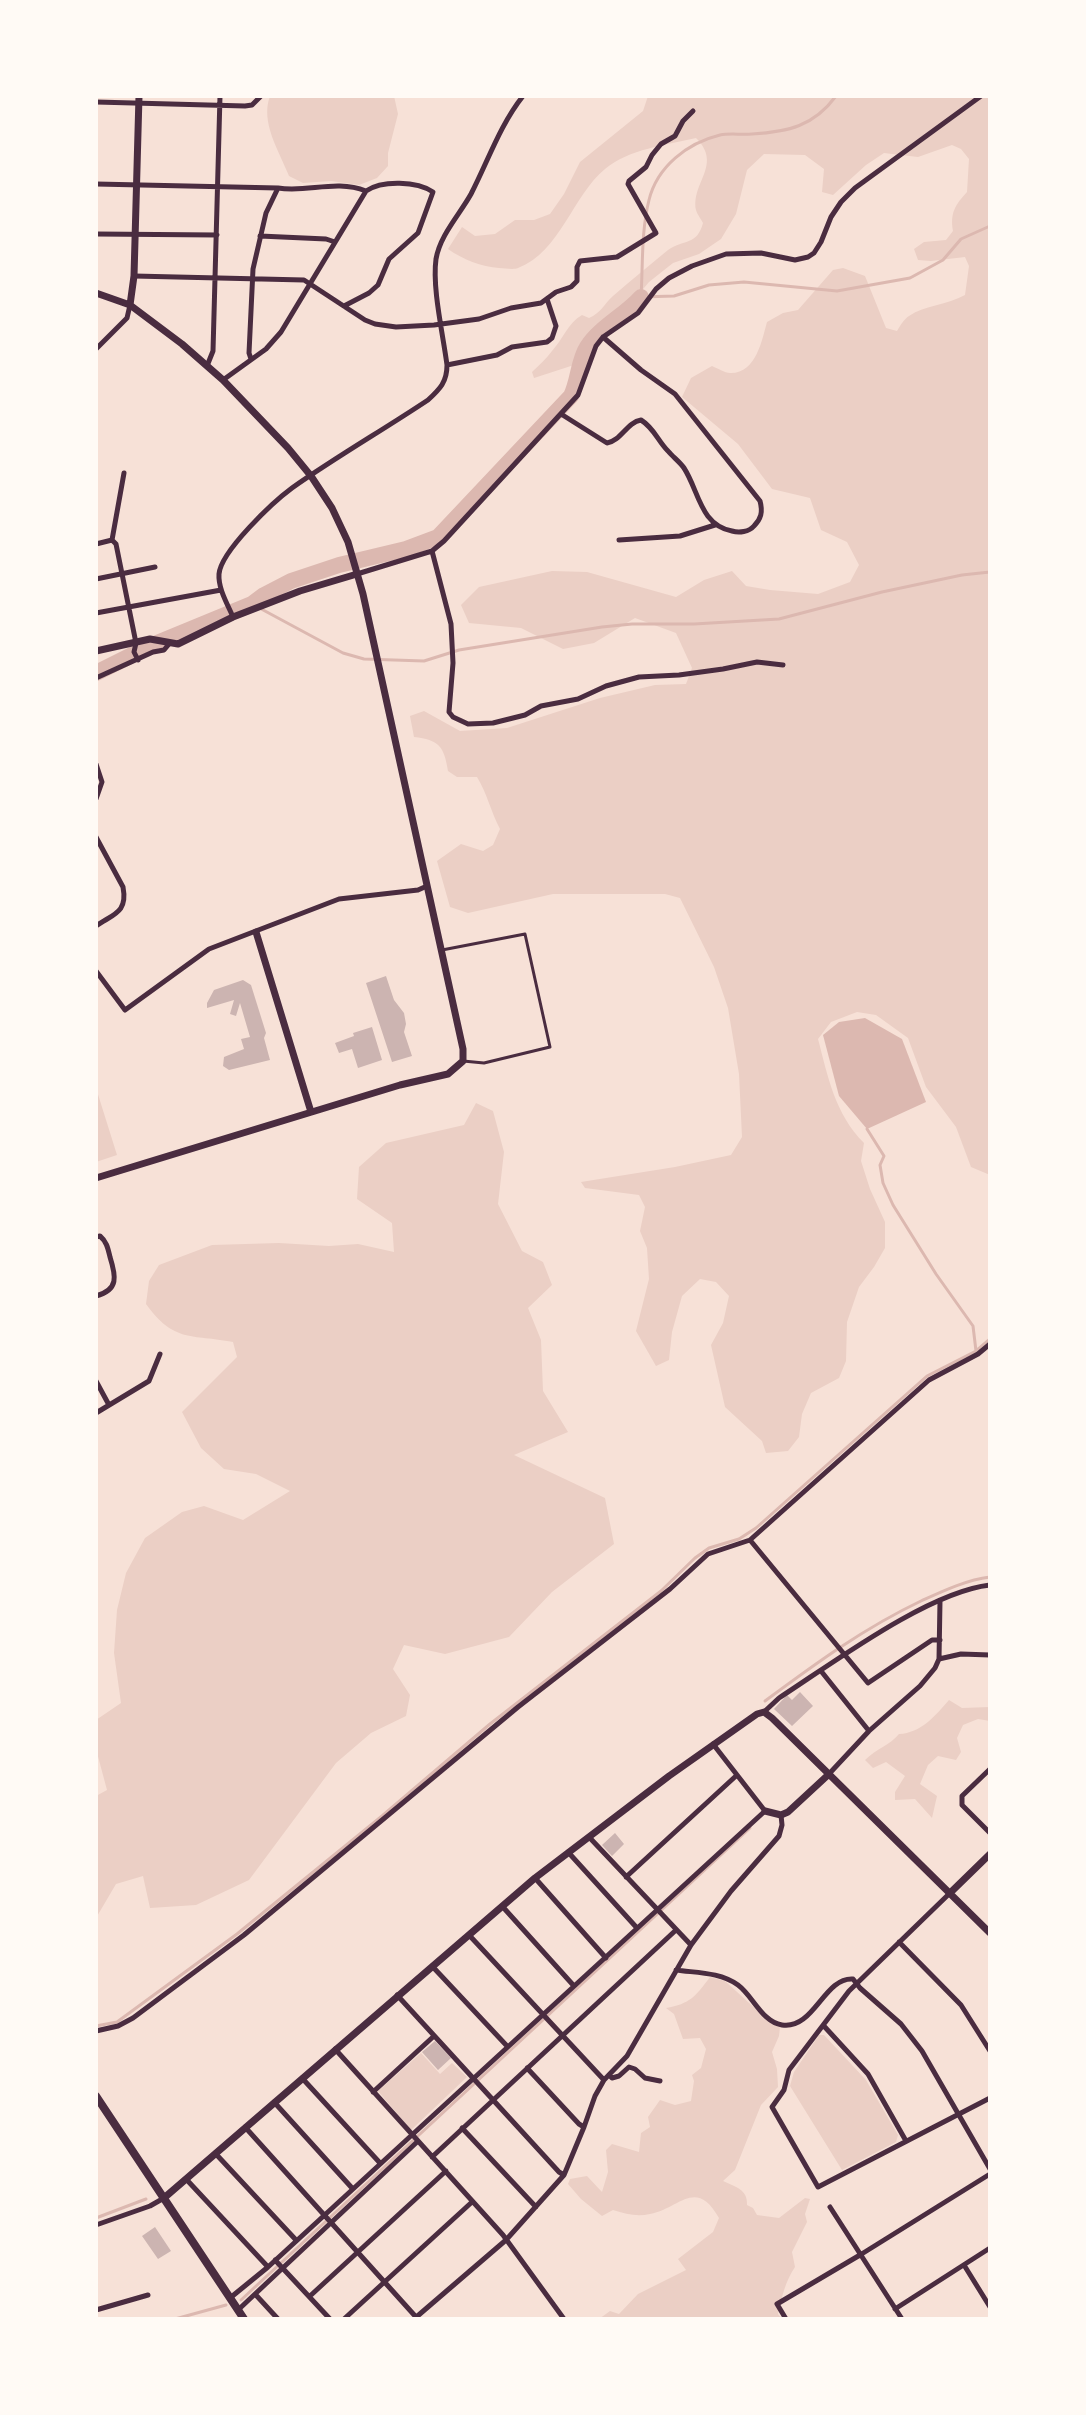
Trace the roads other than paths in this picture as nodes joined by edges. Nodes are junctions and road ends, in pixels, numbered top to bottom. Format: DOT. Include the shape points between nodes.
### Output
graph roads {
  1 [pos="220,96"];
  2 [pos="261,96"];
  3 [pos="523,96"];
  4 [pos="981,96"];
  5 [pos="139,100"];
  6 [pos="96,102"];
  7 [pos="220,105"];
  8 [pos="693,111"];
  9 [pos="96,184"];
  10 [pos="136,185"];
  11 [pos="218,186"];
  12 [pos="278,188"];
  13 [pos="366,190"];
  14 [pos="96,234"];
  15 [pos="135,234"];
  16 [pos="217,235"];
  17 [pos="260,236"];
  18 [pos="335,242"];
  19 [pos="134,276"];
  20 [pos="216,278"];
  21 [pos="252,278"];
  22 [pos="311,283"];
  23 [pos="96,293"];
  24 [pos="547,299"];
  25 [pos="130,305"];
  26 [pos="344,306"];
  27 [pos="442,324"];
  28 [pos="603,337"];
  29 [pos="96,349"];
  30 [pos="251,359"];
  31 [pos="447,364"];
  32 [pos="207,366"];
  33 [pos="223,380"];
  34 [pos="561,414"];
  35 [pos="124,473"];
  36 [pos="311,476"];
  37 [pos="715,525"];
  38 [pos="112,540"];
  39 [pos="619,540"];
  40 [pos="96,544"];
  41 [pos="432,551"];
  42 [pos="155,567"];
  43 [pos="122,574"];
  44 [pos="357,574"];
  45 [pos="96,579"];
  46 [pos="221,590"];
  47 [pos="128,607"];
  48 [pos="96,613"];
  49 [pos="234,617"];
  50 [pos="165,642"];
  51 [pos="135,643"];
  52 [pos="96,651"];
  53 [pos="136,656"];
  54 [pos="783,664"];
  55 [pos="96,678"];
  56 [pos="96,764"];
  57 [pos="96,799"];
  58 [pos="96,837"];
  59 [pos="427,886"];
  60 [pos="96,926"];
  61 [pos="256,932"];
  62 [pos="440,950"];
  63 [pos="96,971"];
  64 [pos="463,1060"];
  65 [pos="311,1112"];
  66 [pos="96,1178"];
  67 [pos="96,1237"];
  68 [pos="96,1296"];
  69 [pos="988,1348"];
  70 [pos="160,1354"];
  71 [pos="96,1381"];
  72 [pos="109,1405"];
  73 [pos="96,1413"];
  74 [pos="750,1540"];
  75 [pos="990,1585"];
  76 [pos="940,1601"];
  77 [pos="940,1640"];
  78 [pos="845,1654"];
  79 [pos="990,1655"];
  80 [pos="939,1659"];
  81 [pos="822,1671"];
  82 [pos="764,1712"];
  83 [pos="869,1731"];
  84 [pos="713,1744"];
  85 [pos="990,1769"];
  86 [pos="737,1775"];
  87 [pos="828,1775"];
  88 [pos="765,1811"];
  89 [pos="780,1815"];
  90 [pos="990,1833"];
  91 [pos="589,1837"];
  92 [pos="568,1852"];
  93 [pos="990,1854"];
  94 [pos="626,1877"];
  95 [pos="535,1878"];
  96 [pos="950,1893"];
  97 [pos="502,1906"];
  98 [pos="657,1911"];
  99 [pos="637,1928"];
  100 [pos="676,1930"];
  101 [pos="990,1933"];
  102 [pos="469,1935"];
  103 [pos="899,1942"];
  104 [pos="691,1945"];
  105 [pos="606,1958"];
  106 [pos="432,1966"];
  107 [pos="676,1970"];
  108 [pos="856,1983"];
  109 [pos="574,1986"];
  110 [pos="397,1995"];
  111 [pos="543,2014"];
  112 [pos="823,2025"];
  113 [pos="96,2031"];
  114 [pos="434,2036"];
  115 [pos="561,2036"];
  116 [pos="507,2046"];
  117 [pos="335,2049"];
  118 [pos="990,2051"];
  119 [pos="527,2068"];
  120 [pos="609,2075"];
  121 [pos="302,2078"];
  122 [pos="473,2078"];
  123 [pos="604,2080"];
  124 [pos="660,2081"];
  125 [pos="372,2092"];
  126 [pos="96,2096"];
  127 [pos="990,2098"];
  128 [pos="492,2100"];
  129 [pos="274,2102"];
  130 [pos="958,2114"];
  131 [pos="245,2127"];
  132 [pos="584,2127"];
  133 [pos="462,2128"];
  134 [pos="410,2135"];
  135 [pos="906,2141"];
  136 [pos="417,2142"];
  137 [pos="215,2153"];
  138 [pos="432,2157"];
  139 [pos="380,2163"];
  140 [pos="990,2169"];
  141 [pos="446,2172"];
  142 [pos="990,2174"];
  143 [pos="564,2175"];
  144 [pos="186,2179"];
  145 [pos="352,2188"];
  146 [pos="164,2198"];
  147 [pos="472,2202"];
  148 [pos="536,2207"];
  149 [pos="830,2207"];
  150 [pos="324,2215"];
  151 [pos="332,2223"];
  152 [pos="96,2225"];
  153 [pos="296,2240"];
  154 [pos="506,2240"];
  155 [pos="990,2248"];
  156 [pos="358,2252"];
  157 [pos="860,2255"];
  158 [pos="275,2260"];
  159 [pos="964,2265"];
  160 [pos="268,2267"];
  161 [pos="284,2267"];
  162 [pos="385,2281"];
  163 [pos="255,2294"];
  164 [pos="148,2295"];
  165 [pos="310,2296"];
  166 [pos="230,2298"];
  167 [pos="990,2307"];
  168 [pos="896,2309"];
  169 [pos="96,2310"];
  170 [pos="238,2310"];
  171 [pos="415,2318"];
  172 [pos="244,2319"];
  173 [pos="278,2319"];
  174 [pos="330,2319"];
  175 [pos="344,2319"];
  176 [pos="564,2319"];
  177 [pos="786,2319"];
  178 [pos="902,2319"];
  1 -- 7 [label="street"];
  2 -- 7 [label="street" via="252,105"];
  3 -- 27 [label="street" via="440,246 436,280"];
  4 -- 28 [label="street" via="855,188 841,202 821,242 808,257 795,260 744,252 692,266 669,278 638,313"];
  5 -- 6 [label="street"];
  5 -- 7 [label="street"];
  5 -- 10 [label="street"];
  7 -- 11 [label="street"];
  8 -- 24 [label="street" via="675,136 661,144 646,168 628,184 656,233 617,257 580,261 576,267 577,281"];
  9 -- 10 [label="street"];
  10 -- 11 [label="street"];
  10 -- 15 [label="street"];
  11 -- 12 [label="street"];
  11 -- 16 [label="street"];
  12 -- 13 [label="street" via="330,184"];
  12 -- 17 [label="street"];
  13 -- 18 [label="street"];
  13 -- 26 [label="street" via="387,184 425,186 433,192 418,233 389,259 378,285"];
  14 -- 15 [label="street"];
  15 -- 16 [label="street"];
  15 -- 19 [label="street"];
  16 -- 20 [label="street"];
  17 -- 18 [label="street"];
  17 -- 21 [label="street"];
  18 -- 22 [label="street"];
  19 -- 20 [label="street"];
  19 -- 25 [label="street"];
  20 -- 21 [label="street"];
  20 -- 32 [label="street" via="213,351"];
  21 -- 22 [label="street"];
  21 -- 30 [label="street"];
  22 -- 26 [label="street"];
  22 -- 30 [label="street" via="281,332"];
  23 -- 25 [label="street"];
  24 -- 27 [label="street" via="479,319"];
  24 -- 31 [label="street" via="556,326 547,342"];
  25 -- 29 [label="street" via="127,318"];
  25 -- 32 [label="street"];
  26 -- 27 [label="street" via="375,324"];
  27 -- 31 [label="street"];
  28 -- 34 [label="street" via="578,395"];
  28 -- 37 [label="street" via="675,394 760,501 759,521 751,530 735,532"];
  30 -- 33 [label="street"];
  31 -- 36 [label="street" via="443,386 428,400"];
  32 -- 33 [label="street"];
  33 -- 36 [label="street"];
  34 -- 37 [label="street" via="607,443 614,442 635,421 649,425 684,468 696,497"];
  34 -- 41 [label="street"];
  35 -- 38 [label="street"];
  36 -- 44 [label="street" via="348,542"];
  36 -- 46 [label="street" via="290,489 233,544 219,574"];
  37 -- 39 [label="street" via="680,536"];
  38 -- 40 [label="street"];
  38 -- 43 [label="street"];
  41 -- 44 [label="street"];
  41 -- 54 [label="street" via="451,624 449,712 468,724 525,715 541,706 578,699 639,677 679,675 757,662"];
  42 -- 43 [label="street"];
  43 -- 45 [label="street"];
  43 -- 47 [label="street"];
  44 -- 49 [label="street"];
  44 -- 59 [label="street"];
  46 -- 47 [label="street"];
  46 -- 49 [label="street"];
  47 -- 48 [label="street"];
  47 -- 51 [label="street"];
  49 -- 50 [label="street" via="178,644"];
  50 -- 51 [label="street" via="150,639"];
  50 -- 53 [label="street" via="164,650"];
  51 -- 52 [label="street"];
  51 -- 53 [label="street"];
  53 -- 55 [label="street"];
  56 -- 57 [label="street" via="102,782"];
  58 -- 60 [label="street" via="125,896 118,913"];
  59 -- 61 [label="street" via="339,899"];
  59 -- 62 [label="street"];
  61 -- 63 [label="street" via="209,949 125,1010"];
  61 -- 65 [label="street"];
  62 -- 64 [label="street"];
  62 -- 64 [label="lane" via="525,933 542,1002 550,1047 484,1063"];
  64 -- 65 [label="street" via="448,1074"];
  65 -- 66 [label="street"];
  67 -- 68 [label="street" via="105,1240 115,1275 113,1285"];
  69 -- 74 [label="street" via="929,1380"];
  70 -- 72 [label="street" via="149,1381"];
  71 -- 72 [label="street"];
  72 -- 73 [label="street"];
  74 -- 78 [label="street"];
  74 -- 113 [label="street" via="708,1554 244,1935 133,2018"];
  75 -- 76 [label="street"];
  76 -- 77 [label="street"];
  76 -- 78 [label="street"];
  77 -- 78 [label="street" via="932,1640 868,1683"];
  77 -- 80 [label="street"];
  78 -- 81 [label="street"];
  79 -- 80 [label="street" via="961,1654"];
  80 -- 83 [label="street" via="920,1686"];
  81 -- 82 [label="street"];
  81 -- 83 [label="street"];
  82 -- 84 [label="street"];
  82 -- 87 [label="street"];
  83 -- 87 [label="street"];
  84 -- 86 [label="street"];
  84 -- 91 [label="street"];
  85 -- 90 [label="street" via="962,1796 962,1805"];
  86 -- 88 [label="street"];
  86 -- 94 [label="street"];
  87 -- 89 [label="street"];
  87 -- 96 [label="street"];
  88 -- 89 [label="street"];
  88 -- 98 [label="street"];
  89 -- 104 [label="street" via="779,1836"];
  91 -- 92 [label="street"];
  91 -- 94 [label="street"];
  92 -- 95 [label="street"];
  92 -- 99 [label="street"];
  93 -- 96 [label="street"];
  94 -- 98 [label="street"];
  95 -- 97 [label="street"];
  95 -- 105 [label="street"];
  96 -- 101 [label="street"];
  96 -- 103 [label="street"];
  97 -- 102 [label="street"];
  97 -- 109 [label="street"];
  98 -- 99 [label="street"];
  98 -- 100 [label="street"];
  99 -- 105 [label="street"];
  100 -- 104 [label="street"];
  100 -- 115 [label="street"];
  102 -- 106 [label="street"];
  102 -- 111 [label="street"];
  103 -- 108 [label="street"];
  103 -- 118 [label="street" via="961,2005"];
  104 -- 107 [label="street"];
  105 -- 109 [label="street"];
  106 -- 110 [label="street"];
  106 -- 116 [label="street"];
  107 -- 108 [label="street" via="694,1970 726,1979 747,1993 762,2013 783,2026 797,2023 836,1984 848,1978"];
  107 -- 120 [label="street" via="627,2056"];
  108 -- 112 [label="street"];
  108 -- 130 [label="street" via="901,2024 922,2051"];
  109 -- 111 [label="street"];
  110 -- 114 [label="street"];
  110 -- 117 [label="street"];
  111 -- 115 [label="street"];
  111 -- 116 [label="street"];
  112 -- 135 [label="street" via="868,2074"];
  112 -- 135 [label="street" via="789,2070 784,2090 772,2107 818,2187"];
  114 -- 122 [label="street"];
  114 -- 125 [label="street"];
  115 -- 119 [label="street"];
  115 -- 123 [label="street"];
  116 -- 122 [label="street"];
  117 -- 121 [label="street"];
  117 -- 125 [label="street"];
  119 -- 128 [label="street"];
  119 -- 132 [label="street"];
  120 -- 123 [label="street"];
  120 -- 124 [label="street" via="619,2076 629,2067 645,2078"];
  121 -- 129 [label="street"];
  121 -- 139 [label="street"];
  122 -- 128 [label="street"];
  122 -- 134 [label="street"];
  123 -- 132 [label="street"];
  125 -- 134 [label="street"];
  126 -- 146 [label="main road"];
  127 -- 130 [label="street"];
  128 -- 133 [label="street"];
  128 -- 143 [label="street"];
  129 -- 131 [label="street"];
  129 -- 145 [label="street"];
  130 -- 135 [label="street"];
  130 -- 140 [label="street"];
  131 -- 137 [label="street"];
  131 -- 150 [label="street"];
  132 -- 143 [label="street"];
  133 -- 138 [label="street"];
  133 -- 148 [label="street"];
  134 -- 136 [label="street"];
  134 -- 139 [label="street"];
  136 -- 138 [label="street"];
  136 -- 151 [label="street"];
  137 -- 144 [label="street"];
  137 -- 153 [label="street"];
  138 -- 141 [label="street"];
  139 -- 145 [label="street"];
  141 -- 147 [label="street"];
  141 -- 156 [label="street"];
  142 -- 157 [label="street"];
  143 -- 148 [label="street"];
  144 -- 146 [label="street"];
  144 -- 160 [label="street"];
  145 -- 150 [label="street"];
  146 -- 152 [label="street"];
  146 -- 166 [label="main road"];
  147 -- 154 [label="street"];
  147 -- 162 [label="street"];
  148 -- 154 [label="street"];
  149 -- 157 [label="street"];
  150 -- 151 [label="street"];
  150 -- 153 [label="street"];
  151 -- 156 [label="street"];
  151 -- 161 [label="street"];
  153 -- 158 [label="street"];
  154 -- 171 [label="street"];
  154 -- 176 [label="street"];
  155 -- 159 [label="street"];
  156 -- 162 [label="street"];
  156 -- 165 [label="street"];
  157 -- 168 [label="street"];
  157 -- 177 [label="street" via="777,2304"];
  158 -- 160 [label="street"];
  158 -- 161 [label="street"];
  159 -- 167 [label="street"];
  159 -- 168 [label="street"];
  160 -- 166 [label="street"];
  161 -- 163 [label="street"];
  161 -- 165 [label="street"];
  162 -- 171 [label="street"];
  162 -- 175 [label="street"];
  163 -- 170 [label="street"];
  163 -- 173 [label="street"];
  164 -- 169 [label="street"];
  165 -- 174 [label="street"];
  166 -- 170 [label="main road"];
  168 -- 178 [label="street"];
  170 -- 172 [label="main road"];
}
